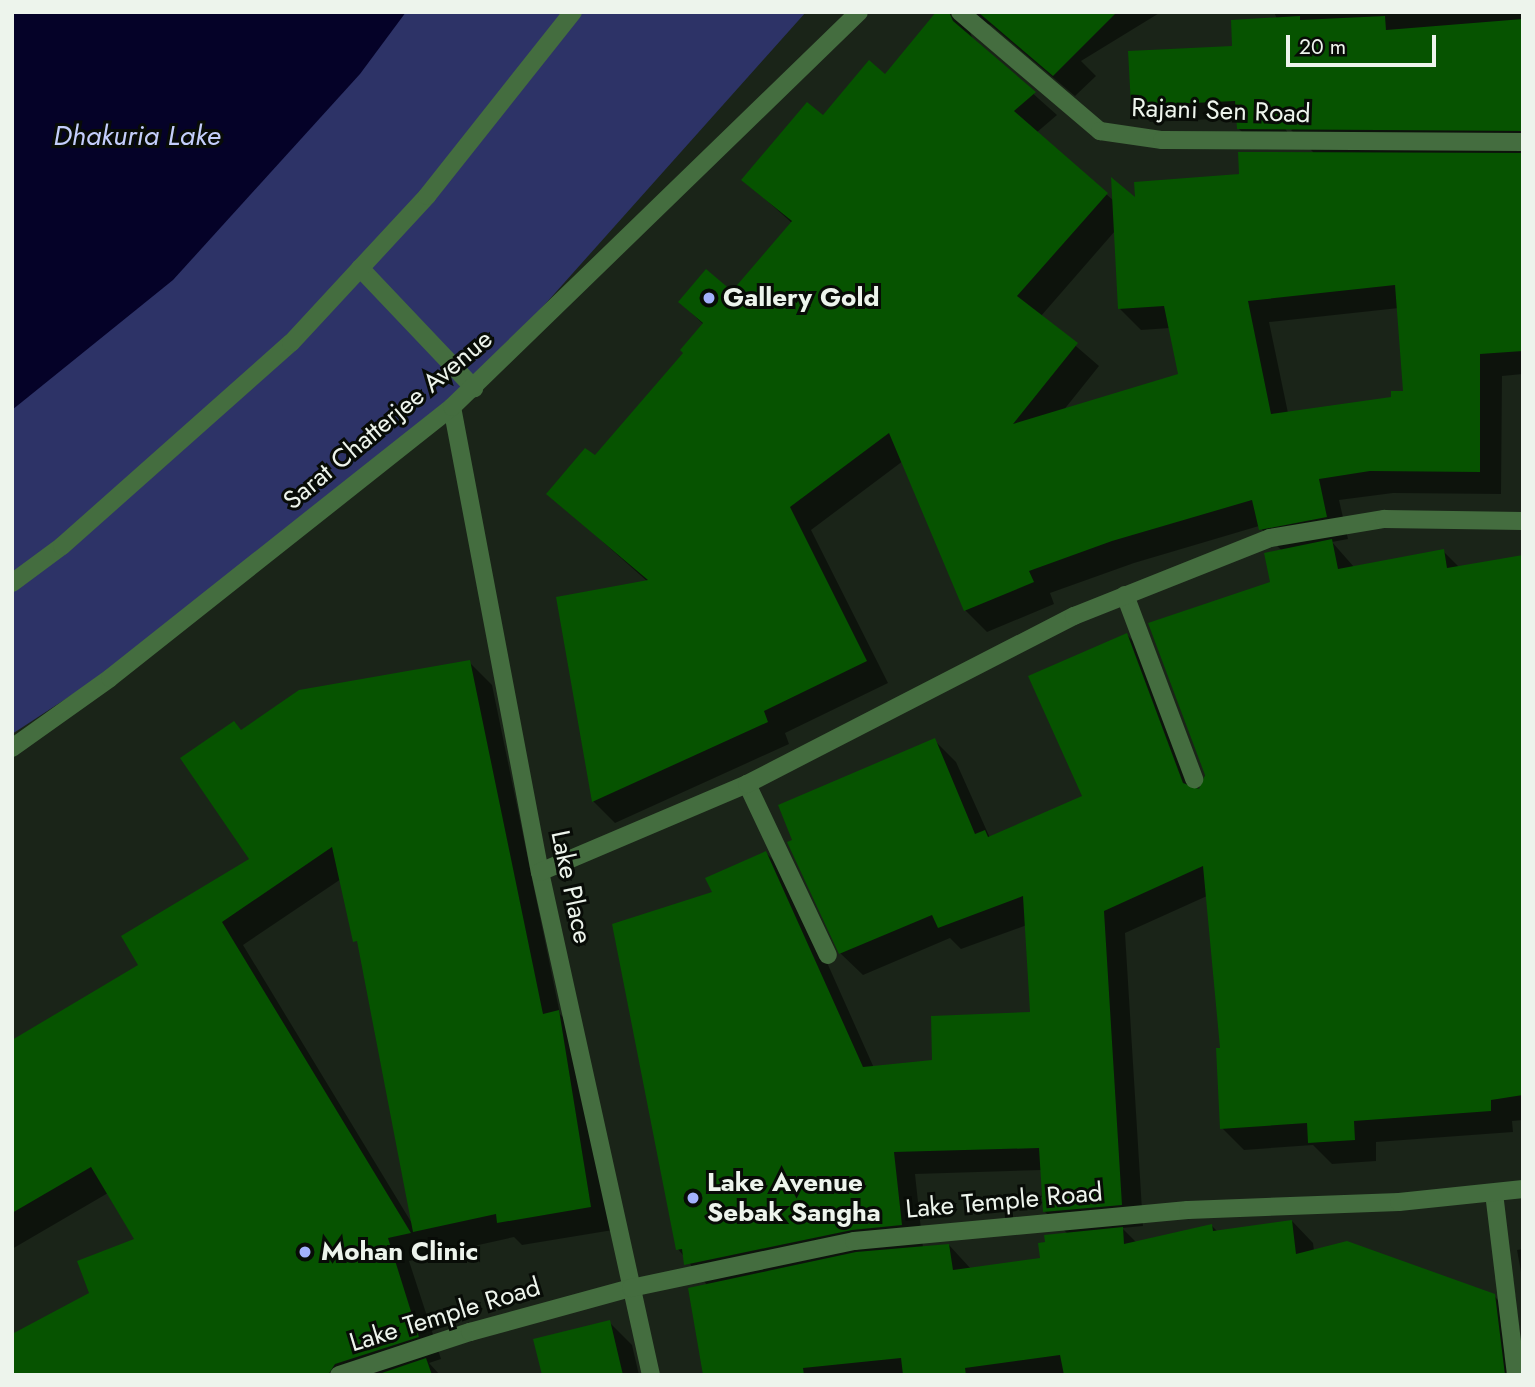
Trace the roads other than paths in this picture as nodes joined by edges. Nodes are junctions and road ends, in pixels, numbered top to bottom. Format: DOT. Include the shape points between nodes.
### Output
graph roads {
  1 [pos="573,12"];
  2 [pos="859,12"];
  3 [pos="960,12"];
  4 [pos="1523,142"];
  5 [pos="360,268"];
  6 [pos="474,388"];
  7 [pos="452,407"];
  8 [pos="1523,521"];
  9 [pos="12,583"];
  10 [pos="1125,595"];
  11 [pos="12,748"];
  12 [pos="1194,779"];
  13 [pos="747,784"];
  14 [pos="540,872"];
  15 [pos="828,955"];
  16 [pos="1523,1189"];
  17 [pos="1494,1193"];
  18 [pos="631,1289"];
  19 [pos="338,1375"];
  20 [pos="651,1375"];
  21 [pos="1516,1375"];
  1 -- 5 [label="street" via="427,196"];
  2 -- 6 [label="street, Sarat Chatterjee Avenue"];
  3 -- 4 [label="street, Rajani Sen Road" via="1100,131 1163,140"];
  5 -- 6 [label="street"];
  5 -- 9 [label="street" via="291,343 62,546"];
  6 -- 7 [label="street, Sarat Chatterjee Avenue"];
  7 -- 11 [label="street, Sarat Chatterjee Avenue" via="110,678"];
  7 -- 14 [label="street, Lake Place"];
  8 -- 10 [label="street" via="1384,519 1270,538"];
  10 -- 12 [label="street"];
  10 -- 13 [label="street" via="1074,616"];
  13 -- 14 [label="street"];
  13 -- 15 [label="street"];
  14 -- 18 [label="street, Lake Place"];
  16 -- 17 [label="street, Lake Temple Road"];
  17 -- 18 [label="street, Lake Temple Road" via="1399,1202 1188,1210 854,1241"];
  17 -- 21 [label="street"];
  18 -- 19 [label="street, Lake Temple Road" via="470,1332"];
  18 -- 20 [label="street, Lake Place"];
}
